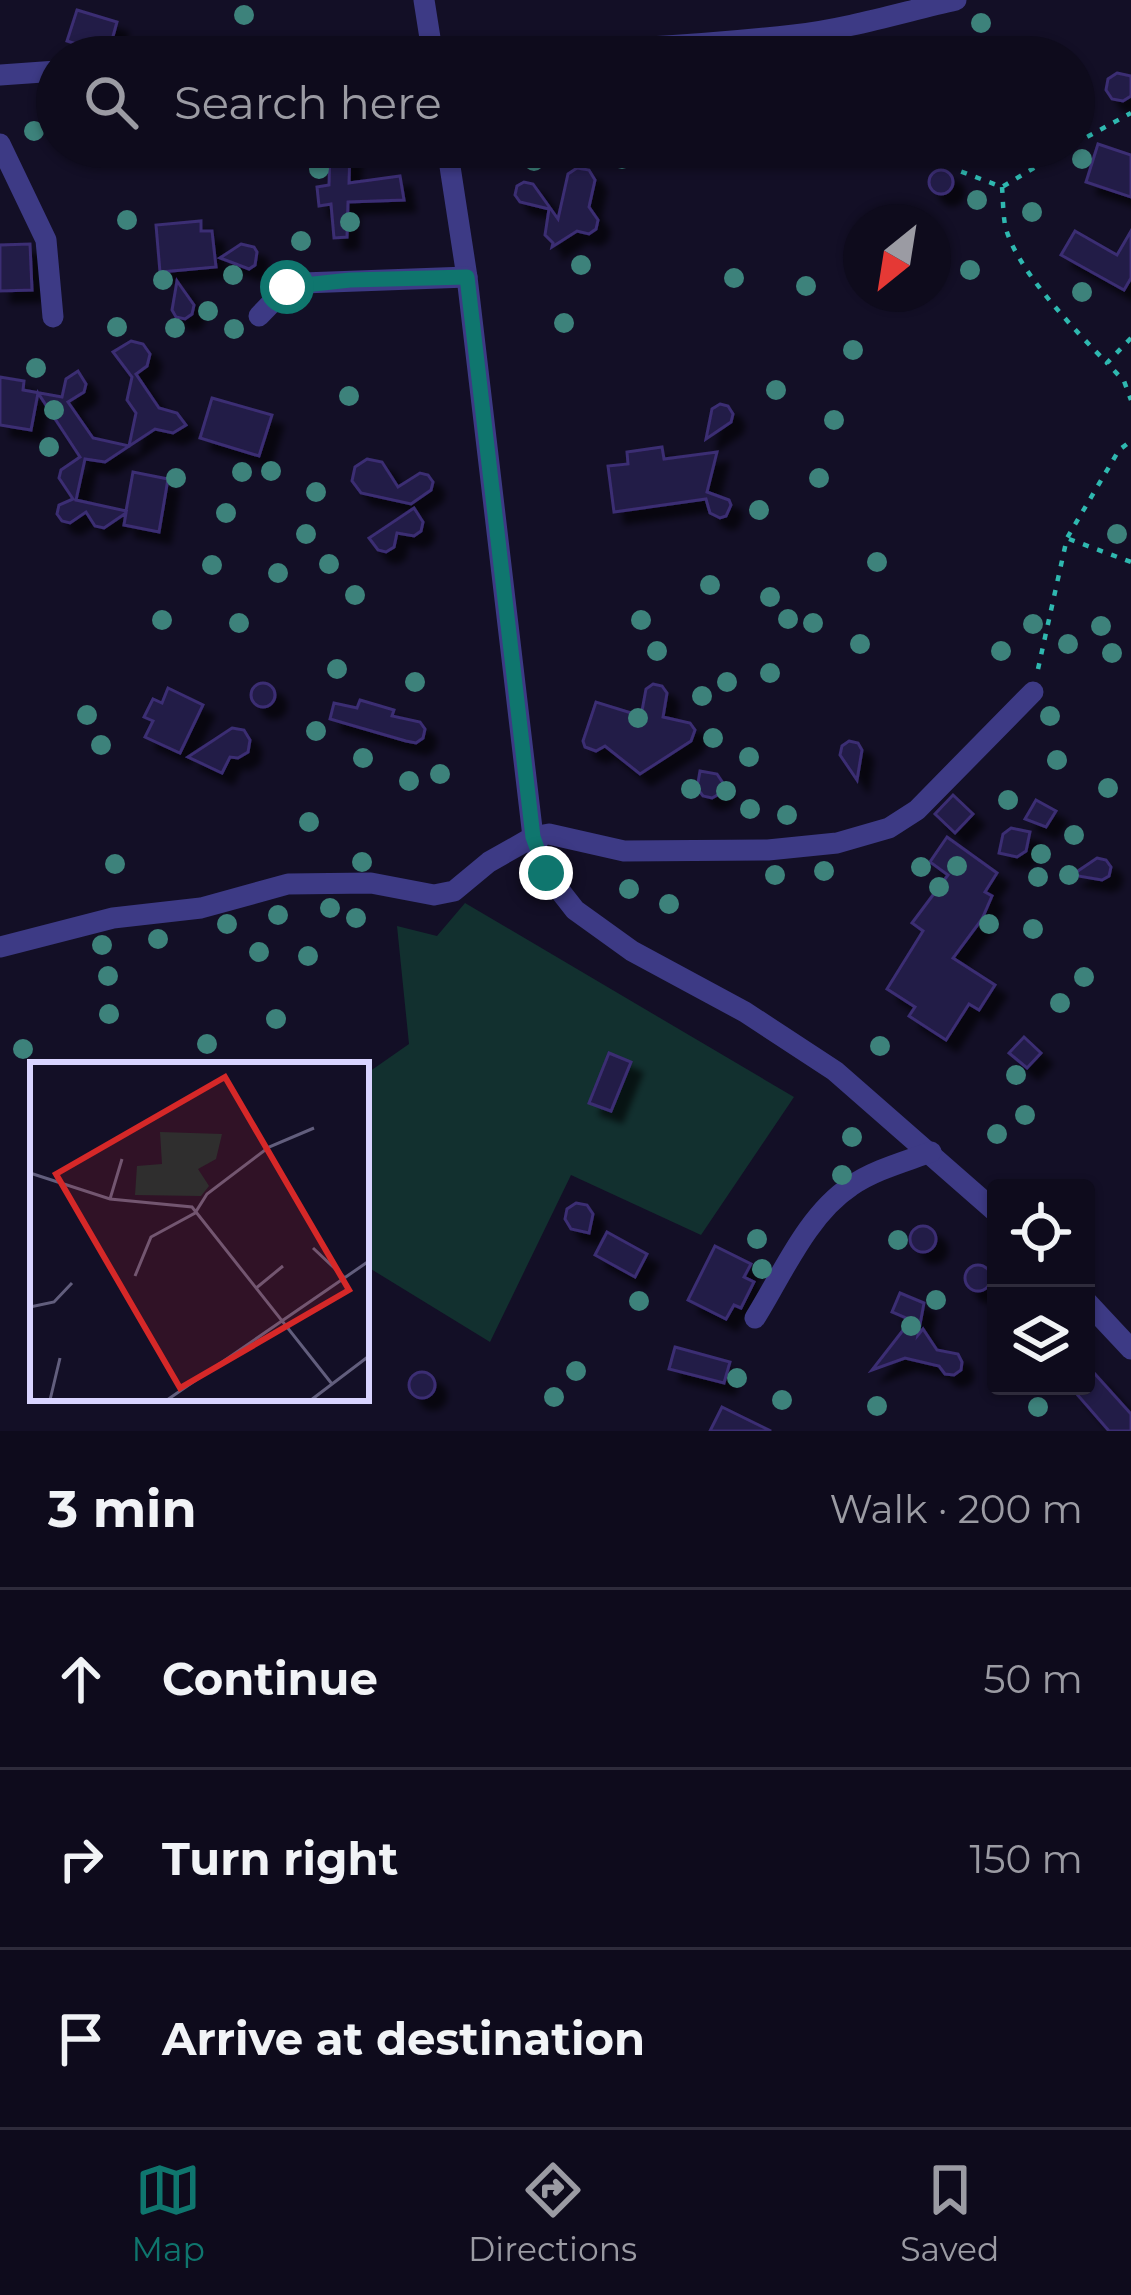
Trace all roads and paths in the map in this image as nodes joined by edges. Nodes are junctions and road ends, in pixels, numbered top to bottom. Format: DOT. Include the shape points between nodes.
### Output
graph roads {
  1 [pos="424,0"];
  2 [pos="956,0"];
  3 [pos="430,36"];
  4 [pos="773,36"];
  5 [pos="36,72"];
  6 [pos="0,75"];
  7 [pos="1131,112"];
  8 [pos="1095,133"];
  9 [pos="0,145"];
  10 [pos="450,168"];
  11 [pos="956,168"];
  12 [pos="1034,168"];
  13 [pos="1002,187"];
  14 [pos="467,277"];
  15 [pos="259,316"];
  16 [pos="53,317"];
  17 [pos="1131,338"];
  18 [pos="1107,363"];
  19 [pos="1131,400"];
  20 [pos="1131,441"];
  21 [pos="1067,538"];
  22 [pos="1131,562"];
  23 [pos="1033,692"];
  24 [pos="533,837"];
  25 [pos="0,947"];
  26 [pos="931,1152"];
  27 [pos="987,1204"];
  28 [pos="1095,1311"];
  29 [pos="755,1318"];
  30 [pos="1131,1349"];
  1 -- 3 [label="street"];
  2 -- 4 [label="street"];
  5 -- 6 [label="street"];
  7 -- 8 [label="path"];
  9 -- 16 [label="street" via="46,240"];
  10 -- 14 [label="street"];
  11 -- 13 [label="path"];
  12 -- 13 [label="path"];
  13 -- 18 [label="path" via="1016,253 1056,311"];
  14 -- 15 [label="street" via="303,283 287,287"];
  14 -- 24 [label="street"];
  17 -- 18 [label="path"];
  18 -- 19 [label="path"];
  20 -- 21 [label="path"];
  21 -- 22 [label="path"];
  21 -- 23 [label="path"];
  23 -- 24 [label="street" via="917,810 889,828 837,843 749,850 624,851"];
  24 -- 25 [label="street" via="454,891 288,884"];
  24 -- 26 [label="street" via="546,873 575,910 835,1071"];
  26 -- 27 [label="street"];
  26 -- 29 [label="street" via="834,1199"];
  28 -- 30 [label="street"];
}
